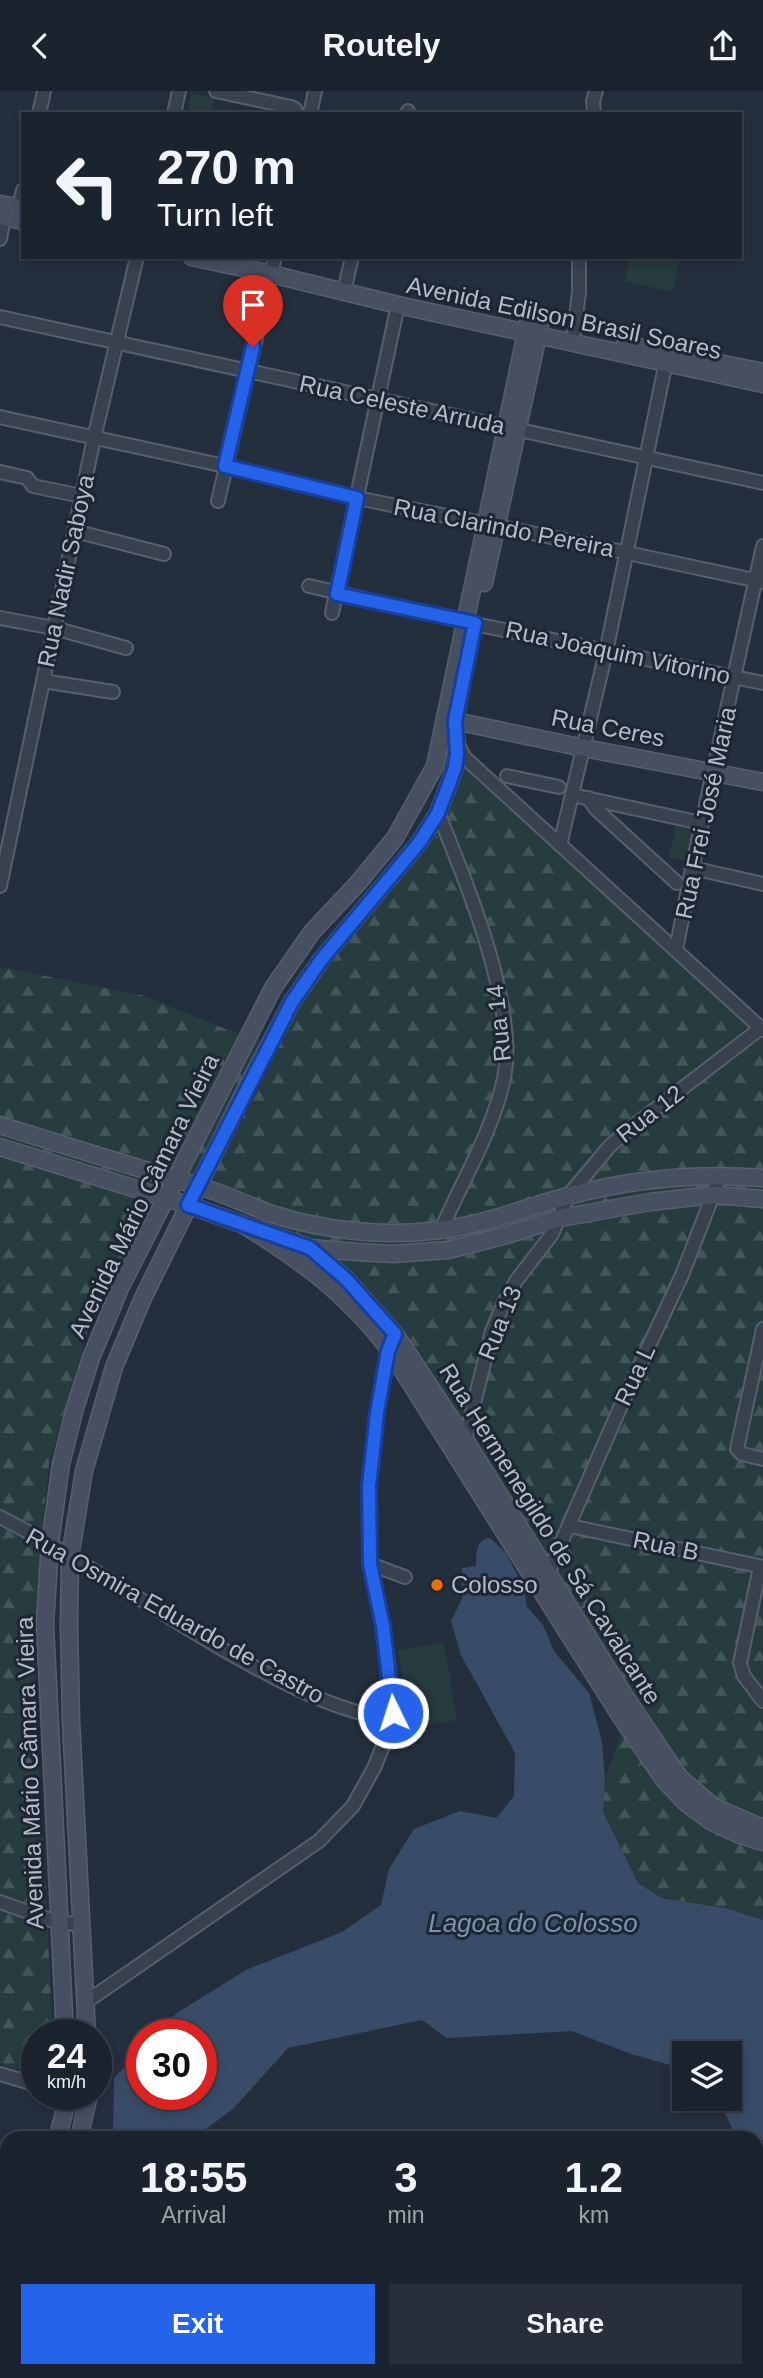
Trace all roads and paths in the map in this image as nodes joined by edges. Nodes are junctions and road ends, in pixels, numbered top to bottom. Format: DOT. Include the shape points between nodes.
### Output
graph roads {
  1 [pos="44,91"];
  2 [pos="179,91"];
  3 [pos="216,91"];
  4 [pos="315,91"];
  5 [pos="596,91"];
  6 [pos="40,112"];
  7 [pos="174,112"];
  8 [pos="296,112"];
  9 [pos="310,112"];
  10 [pos="594,112"];
  11 [pos="1,212"];
  12 [pos="21,212"];
  13 [pos="0,239"];
  14 [pos="137,259"];
  15 [pos="212,259"];
  16 [pos="250,259"];
  17 [pos="579,259"];
  18 [pos="273,265"];
  19 [pos="349,269"];
  20 [pos="398,305"];
  21 [pos="0,317"];
  22 [pos="533,329"];
  23 [pos="574,333"];
  24 [pos="116,342"];
  25 [pos="667,358"];
  26 [pos="247,371"];
  27 [pos="763,372"];
  28 [pos="763,384"];
  29 [pos="378,401"];
  30 [pos="0,417"];
  31 [pos="511,429"];
  32 [pos="94,438"];
  33 [pos="648,459"];
  34 [pos="225,466"];
  35 [pos="0,471"];
  36 [pos="763,483"];
  37 [pos="82,496"];
  38 [pos="357,498"];
  39 [pos="218,501"];
  40 [pos="491,526"];
  41 [pos="75,531"];
  42 [pos="763,546"];
  43 [pos="626,552"];
  44 [pos="163,554"];
  45 [pos="759,581"];
  46 [pos="309,586"];
  47 [pos="337,594"];
  48 [pos="332,613"];
  49 [pos="0,618"];
  50 [pos="470,623"];
  51 [pos="54,628"];
  52 [pos="126,648"];
  53 [pos="606,652"];
  54 [pos="736,677"];
  55 [pos="43,681"];
  56 [pos="763,683"];
  57 [pos="113,692"];
  58 [pos="448,721"];
  59 [pos="457,741"];
  60 [pos="584,748"];
  61 [pos="713,771"];
  62 [pos="507,776"];
  63 [pos="763,782"];
  64 [pos="567,790"];
  65 [pos="588,799"];
  66 [pos="438,813"];
  67 [pos="692,821"];
  68 [pos="561,845"];
  69 [pos="692,868"];
  70 [pos="677,883"];
  71 [pos="763,884"];
  72 [pos="0,886"];
  73 [pos="676,950"];
  74 [pos="762,1029"];
  75 [pos="0,1125"];
  76 [pos="0,1147"];
  77 [pos="720,1177"];
  78 [pos="763,1178"];
  79 [pos="175,1180"];
  80 [pos="198,1186"];
  81 [pos="713,1195"];
  82 [pos="568,1196"];
  83 [pos="165,1199"];
  84 [pos="763,1199"];
  85 [pos="188,1205"];
  86 [pos="560,1218"];
  87 [pos="242,1224"];
  88 [pos="441,1230"];
  89 [pos="310,1248"];
  90 [pos="763,1329"];
  91 [pos="392,1341"];
  92 [pos="464,1440"];
  93 [pos="763,1459"];
  94 [pos="0,1517"];
  95 [pos="570,1526"];
  96 [pos="50,1543"];
  97 [pos="70,1557"];
  98 [pos="370,1564"];
  99 [pos="761,1567"];
  100 [pos="548,1573"];
  101 [pos="405,1577"];
  102 [pos="763,1701"];
  103 [pos="392,1722"];
  104 [pos="763,1828"];
  105 [pos="763,1842"];
  106 [pos="0,1902"];
  107 [pos="59,1923"];
  108 [pos="82,1924"];
  109 [pos="86,2002"];
  110 [pos="64,2019"];
  111 [pos="87,2019"];
  112 [pos="0,2074"];
  113 [pos="21,2080"];
  114 [pos="65,2110"];
  115 [pos="86,2110"];
  116 [pos="59,2131"];
  117 [pos="81,2131"];
  1 -- 6 [label="street"];
  2 -- 7 [label="street"];
  3 -- 8 [label="street" via="291,107"];
  4 -- 9 [label="street"];
  5 -- 10 [label="street"];
  11 -- 12 [label="street"];
  11 -- 13 [label="street"];
  14 -- 24 [label="street, Rua Nadir Saboya"];
  15 -- 18 [label="street, Avenida Edilson Brasil Soares"];
  16 -- 18 [label="street, Avenida Edilson Brasil Soares"];
  17 -- 23 [label="street"];
  18 -- 19 [label="street, Avenida Edilson Brasil Soares"];
  18 -- 20 [label="street, Avenida Edilson Brasil Soares"];
  18 -- 26 [label="street"];
  19 -- 22 [label="street, Avenida Edilson Brasil Soares"];
  20 -- 22 [label="street, Avenida Edilson Brasil Soares"];
  20 -- 29 [label="street"];
  21 -- 24 [label="street, Rua Celeste Arruda"];
  22 -- 23 [label="street, Avenida Edilson Brasil Soares"];
  22 -- 25 [label="street, Avenida Edilson Brasil Soares"];
  22 -- 31 [label="street, Avenida Mário Câmara Vieira"];
  23 -- 25 [label="street, Avenida Edilson Brasil Soares"];
  24 -- 26 [label="street, Rua Celeste Arruda"];
  24 -- 32 [label="street, Rua Nadir Saboya"];
  25 -- 27 [label="street, Avenida Edilson Brasil Soares"];
  25 -- 28 [label="street, Avenida Edilson Brasil Soares"];
  25 -- 33 [label="street"];
  26 -- 29 [label="street, Rua Celeste Arruda"];
  26 -- 34 [label="street"];
  29 -- 31 [label="street, Rua Celeste Arruda"];
  29 -- 38 [label="street"];
  30 -- 32 [label="street, Rua Clarindo Pereira"];
  31 -- 33 [label="street, Rua Celeste Arruda"];
  31 -- 40 [label="street, Avenida Mário Câmara Vieira"];
  32 -- 34 [label="street, Rua Clarindo Pereira"];
  32 -- 37 [label="street, Rua Nadir Saboya"];
  33 -- 36 [label="street, Rua Celeste Arruda"];
  33 -- 43 [label="street"];
  34 -- 38 [label="street, Rua Clarindo Pereira"];
  34 -- 39 [label="street"];
  35 -- 37 [label="street" via="27,478 33,486"];
  37 -- 41 [label="street, Rua Nadir Saboya"];
  38 -- 40 [label="street, Rua Clarindo Pereira"];
  38 -- 47 [label="street"];
  40 -- 43 [label="street, Rua Clarindo Pereira"];
  40 -- 50 [label="street, Avenida Mário Câmara Vieira"];
  41 -- 44 [label="street"];
  41 -- 51 [label="street, Rua Nadir Saboya"];
  42 -- 45 [label="street, Rua Frei José Maria"];
  43 -- 45 [label="street, Rua Clarindo Pereira"];
  43 -- 53 [label="street"];
  45 -- 54 [label="street, Rua Frei José Maria"];
  46 -- 47 [label="street, Rua Joaquim Vitorino"];
  47 -- 48 [label="street"];
  47 -- 50 [label="street, Rua Joaquim Vitorino"];
  49 -- 51 [label="street"];
  50 -- 53 [label="street, Rua Joaquim Vitorino"];
  50 -- 58 [label="street, Avenida Mário Câmara Vieira"];
  51 -- 52 [label="street"];
  51 -- 55 [label="street, Rua Nadir Saboya"];
  53 -- 54 [label="street, Rua Joaquim Vitorino"];
  53 -- 60 [label="street"];
  54 -- 56 [label="street, Rua Joaquim Vitorino"];
  54 -- 61 [label="street, Rua Frei José Maria"];
  55 -- 57 [label="street"];
  55 -- 72 [label="street, Rua Nadir Saboya"];
  58 -- 59 [label="street, Avenida Mário Câmara Vieira"];
  58 -- 60 [label="street, Rua Ceres"];
  58 -- 79 [label="street, Avenida Mário Câmara Vieira" via="435,766 395,838 312,933 273,988"];
  59 -- 66 [label="street, Avenida Mário Câmara Vieira" via="455,768"];
  59 -- 68 [label="street" via="464,757"];
  60 -- 61 [label="street, Rua Ceres"];
  60 -- 64 [label="street"];
  61 -- 63 [label="street, Rua Ceres"];
  61 -- 69 [label="street, Rua Frei José Maria"];
  62 -- 64 [label="street"];
  64 -- 65 [label="street"];
  64 -- 68 [label="street"];
  65 -- 67 [label="street"];
  65 -- 70 [label="street"];
  66 -- 80 [label="street, Avenida Mário Câmara Vieira" via="292,1002"];
  66 -- 88 [label="street, Rua 14" via="495,978 506,1057 499,1100"];
  68 -- 73 [label="street"];
  69 -- 71 [label="street"];
  69 -- 73 [label="street, Rua Frei José Maria"];
  73 -- 74 [label="street"];
  74 -- 82 [label="street, Rua 12" via="628,1130"];
  75 -- 79 [label="street"];
  76 -- 83 [label="street"];
  77 -- 78 [label="street"];
  77 -- 81 [label="street, Rua L"];
  77 -- 82 [label="street" via="621,1184"];
  79 -- 80 [label="street"];
  79 -- 83 [label="street, Avenida Mário Câmara Vieira"];
  80 -- 85 [label="street, Avenida Mário Câmara Vieira"];
  80 -- 88 [label="street" via="321,1227"];
  81 -- 84 [label="street"];
  81 -- 86 [label="street"];
  81 -- 95 [label="street, Rua L"];
  82 -- 86 [label="street, Rua 12"];
  82 -- 88 [label="street"];
  83 -- 85 [label="street"];
  83 -- 96 [label="street, Avenida Mário Câmara Vieira" via="91,1358 61,1464"];
  85 -- 87 [label="street"];
  85 -- 97 [label="street, Avenida Mário Câmara Vieira" via="114,1367 84,1471"];
  86 -- 89 [label="street" via="448,1250 393,1254"];
  86 -- 92 [label="street, Rua 13" via="499,1313"];
  87 -- 89 [label="street"];
  87 -- 91 [label="street, Rua Hermenegildo de Sá Cavalcante" via="304,1263"];
  89 -- 91 [label="street, Rua Hermenegildo de Sá Cavalcante" via="346,1279"];
  90 -- 93 [label="street" via="737,1449"];
  91 -- 92 [label="street, Rua Hermenegildo de Sá Cavalcante"];
  91 -- 98 [label="street" via="377,1413 369,1486"];
  91 -- 105 [label="street, Rua Hermenegildo de Sá Cavalcante" via="665,1781 712,1822"];
  92 -- 100 [label="street, Rua Hermenegildo de Sá Cavalcante"];
  94 -- 96 [label="street, Rua Osmira Eduardo de Castro"];
  95 -- 99 [label="street, Rua B"];
  95 -- 100 [label="street, Rua L"];
  96 -- 97 [label="street, Rua Osmira Eduardo de Castro"];
  96 -- 107 [label="street, Avenida Mário Câmara Vieira" via="45,1624"];
  97 -- 103 [label="street, Rua Osmira Eduardo de Castro" via="306,1693"];
  97 -- 108 [label="street, Avenida Mário Câmara Vieira" via="71,1721"];
  98 -- 101 [label="street"];
  98 -- 103 [label="street" via="383,1626"];
  99 -- 102 [label="street" via="740,1663"];
  100 -- 104 [label="street, Rua Hermenegildo de Sá Cavalcante" via="680,1777 714,1807"];
  103 -- 109 [label="street" via="376,1766 353,1806 319,1841"];
  106 -- 107 [label="street"];
  107 -- 108 [label="street"];
  107 -- 110 [label="street, Avenida Mário Câmara Vieira"];
  108 -- 109 [label="street, Avenida Mário Câmara Vieira"];
  109 -- 111 [label="street, Avenida Mário Câmara Vieira"];
  112 -- 113 [label="street"];
  114 -- 116 [label="street"];
  115 -- 117 [label="street"];
}
